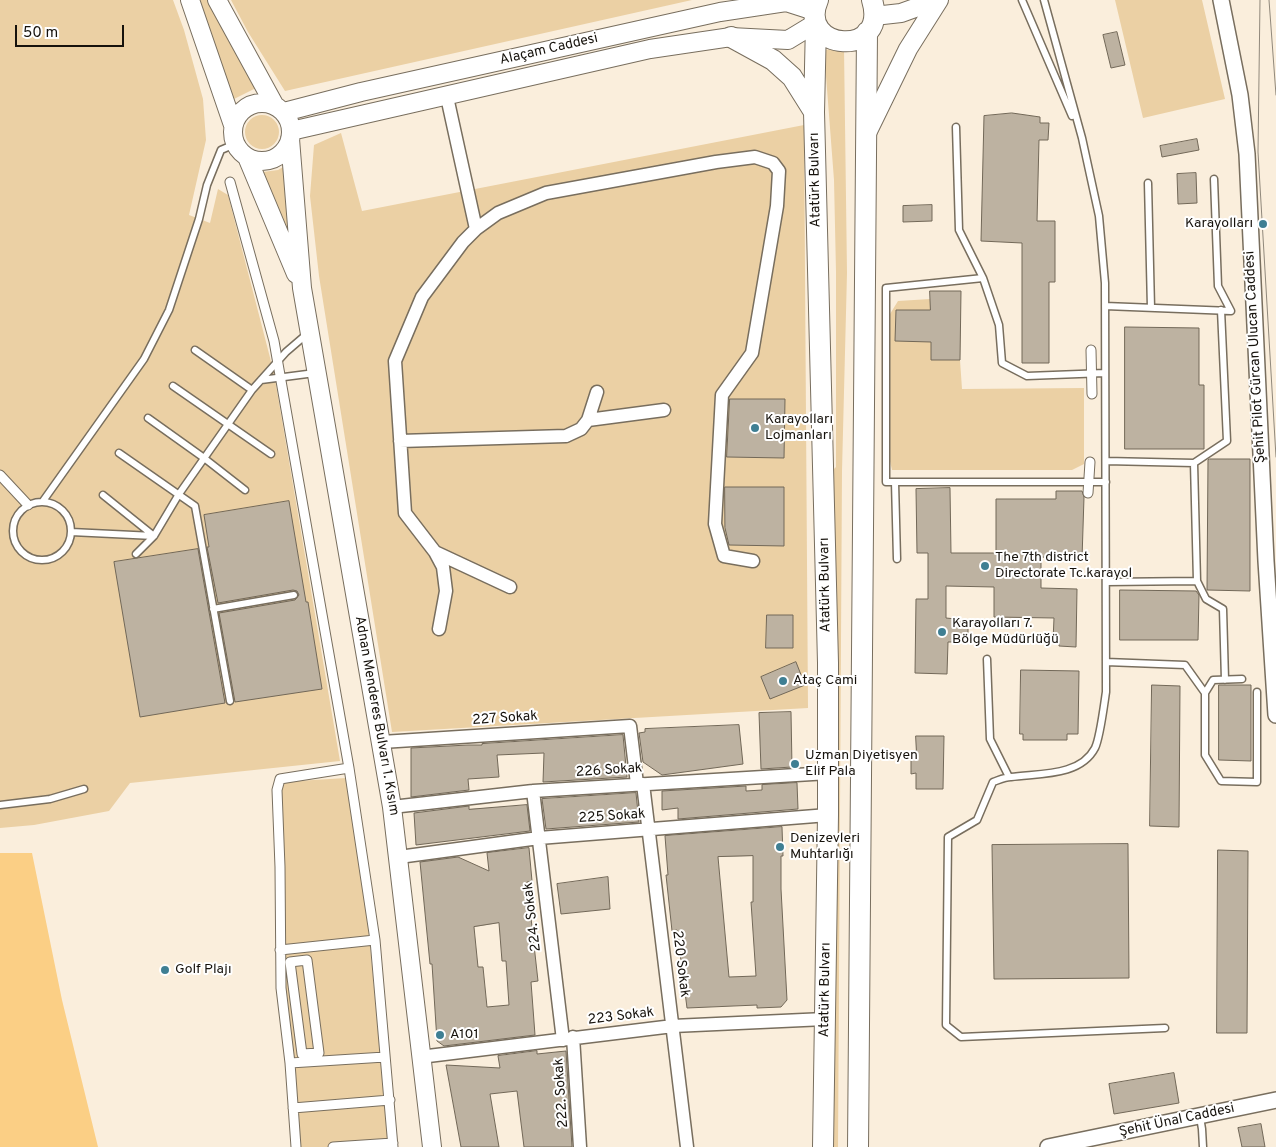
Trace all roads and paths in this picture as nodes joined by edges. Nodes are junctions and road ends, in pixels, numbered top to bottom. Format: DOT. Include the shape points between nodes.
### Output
graph roads {
  1 [pos="190,0"];
  2 [pos="217,0"];
  3 [pos="938,0"];
  4 [pos="1022,0"];
  5 [pos="1044,0"];
  6 [pos="1222,0"];
  7 [pos="725,6"];
  8 [pos="816,8"];
  9 [pos="871,16"];
  10 [pos="731,37"];
  11 [pos="447,97"];
  12 [pos="280,109"];
  13 [pos="814,112"];
  14 [pos="233,125"];
  15 [pos="956,127"];
  16 [pos="867,133"];
  17 [pos="291,135"];
  18 [pos="1082,138"];
  19 [pos="235,144"];
  20 [pos="247,157"];
  21 [pos="1214,179"];
  22 [pos="230,182"];
  23 [pos="1148,183"];
  24 [pos="476,229"];
  25 [pos="983,278"];
  26 [pos="302,288"];
  27 [pos="1105,306"];
  28 [pos="1151,308"];
  29 [pos="1221,310"];
  30 [pos="309,332"];
  31 [pos="195,350"];
  32 [pos="1091,350"];
  33 [pos="278,362"];
  34 [pos="316,372"];
  35 [pos="1105,373"];
  36 [pos="1092,374"];
  37 [pos="280,377"];
  38 [pos="261,380"];
  39 [pos="173,386"];
  40 [pos="252,390"];
  41 [pos="597,392"];
  42 [pos="1092,394"];
  43 [pos="664,410"];
  44 [pos="148,418"];
  45 [pos="588,420"];
  46 [pos="228,424"];
  47 [pos="400,440"];
  48 [pos="119,453"];
  49 [pos="270,454"];
  50 [pos="204,458"];
  51 [pos="1106,461"];
  52 [pos="1090,462"];
  53 [pos="1194,464"];
  54 [pos="0,475"];
  55 [pos="894,482"];
  56 [pos="1089,482"];
  57 [pos="1106,482"];
  58 [pos="246,490"];
  59 [pos="1088,493"];
  60 [pos="179,494"];
  61 [pos="102,495"];
  62 [pos="43,501"];
  63 [pos="28,504"];
  64 [pos="71,532"];
  65 [pos="154,536"];
  66 [pos="435,552"];
  67 [pos="136,554"];
  68 [pos="897,559"];
  69 [pos="753,561"];
  70 [pos="1197,581"];
  71 [pos="1106,582"];
  72 [pos="510,587"];
  73 [pos="294,595"];
  74 [pos="213,609"];
  75 [pos="439,629"];
  76 [pos="987,659"];
  77 [pos="1106,662"];
  78 [pos="1242,679"];
  79 [pos="1225,680"];
  80 [pos="1257,692"];
  81 [pos="1205,693"];
  82 [pos="230,701"];
  83 [pos="1276,715"];
  84 [pos="630,726"];
  85 [pos="382,742"];
  86 [pos="349,768"];
  87 [pos="829,773"];
  88 [pos="1009,777"];
  89 [pos="640,784"];
  90 [pos="84,789"];
  91 [pos="533,791"];
  92 [pos="0,805"];
  93 [pos="392,806"];
  94 [pos="828,815"];
  95 [pos="649,830"];
  96 [pos="539,838"];
  97 [pos="399,857"];
  98 [pos="375,940"];
  99 [pos="302,949"];
  100 [pos="280,950"];
  101 [pos="303,960"];
  102 [pos="825,1019"];
  103 [pos="673,1026"];
  104 [pos="1165,1028"];
  105 [pos="568,1039"];
  106 [pos="385,1057"];
  107 [pos="420,1057"];
  108 [pos="311,1058"];
  109 [pos="290,1063"];
  110 [pos="390,1100"];
  111 [pos="1276,1100"];
  112 [pos="293,1108"];
  113 [pos="1200,1116"];
  114 [pos="393,1145"];
  115 [pos="296,1147"];
  116 [pos="332,1147"];
  117 [pos="432,1147"];
  118 [pos="580,1147"];
  119 [pos="687,1147"];
  120 [pos="823,1147"];
  121 [pos="858,1147"];
  122 [pos="1048,1147"];
  123 [pos="1203,1147"];
  1 -- 14 [label="main road"];
  2 -- 12 [label="main road"];
  3 -- 9 [label="main road" via="900,13"];
  3 -- 16 [label="main road" via="908,49"];
  4 -- 18 [label="lane"];
  5 -- 18 [label="lane"];
  6 -- 83 [label="street, Şehit Pilot Gürcan Ulucan Caddesi" via="1240,95 1247,154"];
  7 -- 8 [label="main road, Alaçam Caddesi" via="786,2"];
  7 -- 12 [label="main road, Alaçam Caddesi"];
  8 -- 9 [label="highway" via="828,37 835,41 853,42 861,38"];
  8 -- 10 [label="main road, Alaçam Caddesi" via="788,40"];
  8 -- 13 [label="highway, Atatürk Bulvarı"];
  9 -- 16 [label="highway"];
  10 -- 11 [label="main road, Alaçam Caddesi" via="650,49"];
  10 -- 13 [label="highway" via="773,60 792,77"];
  11 -- 17 [label="main road, Alaçam Caddesi"];
  11 -- 24 [label="street"];
  12 -- 14 [label="main road" via="260,102 249,105"];
  12 -- 17 [label="main road" via="290,122"];
  13 -- 87 [label="highway, Atatürk Bulvarı"];
  14 -- 19 [label="main road"];
  15 -- 25 [label="lane" via="959,230"];
  16 -- 121 [label="highway"];
  17 -- 20 [label="main road" via="286,149 273,159 260,161"];
  17 -- 26 [label="main road, Adnan Menderes Bulvarı 1. Kısım"];
  18 -- 27 [label="lane" via="1099,216"];
  19 -- 20 [label="main road"];
  19 -- 62 [label="lane" via="221,150 169,310 144,359"];
  20 -- 26 [label="main road, Adnan Menderes Bulvarı 1. Kısım"];
  21 -- 29 [label="lane" via="1218,286 1231,311"];
  22 -- 33 [label="street"];
  23 -- 28 [label="lane"];
  24 -- 47 [label="street" via="422,297 395,360"];
  24 -- 69 [label="street" via="498,213 546,193 716,162 754,157 773,163 779,171 777,206 752,353 722,395 715,524 724,556"];
  25 -- 36 [label="lane" via="999,325 1002,363 1027,376"];
  25 -- 55 [label="lane" via="886,288 886,482"];
  26 -- 30 [label="main road, Adnan Menderes Bulvarı 1. Kısım"];
  27 -- 28 [label="lane"];
  27 -- 35 [label="lane"];
  28 -- 29 [label="lane"];
  29 -- 53 [label="lane" via="1227,441"];
  30 -- 33 [label="lane"];
  30 -- 34 [label="main road, Adnan Menderes Bulvarı 1. Kısım"];
  31 -- 40 [label="lane"];
  32 -- 36 [label="street"];
  33 -- 37 [label="street"];
  33 -- 38 [label="lane"];
  34 -- 37 [label="lane"];
  34 -- 85 [label="main road, Adnan Menderes Bulvarı 1. Kısım"];
  35 -- 36 [label="lane"];
  35 -- 51 [label="lane"];
  36 -- 42 [label="street"];
  37 -- 38 [label="lane"];
  37 -- 86 [label="street"];
  38 -- 40 [label="lane"];
  39 -- 46 [label="lane"];
  40 -- 46 [label="lane"];
  41 -- 45 [label="street"];
  43 -- 45 [label="street"];
  44 -- 50 [label="lane"];
  45 -- 47 [label="street" via="581,429 566,436"];
  46 -- 49 [label="lane"];
  46 -- 50 [label="lane"];
  47 -- 66 [label="street" via="405,513"];
  48 -- 60 [label="lane"];
  50 -- 58 [label="lane"];
  50 -- 60 [label="lane"];
  51 -- 53 [label="lane"];
  51 -- 57 [label="lane"];
  52 -- 56 [label="street"];
  53 -- 70 [label="lane"];
  54 -- 63 [label="street"];
  55 -- 56 [label="lane"];
  55 -- 68 [label="lane"];
  56 -- 57 [label="lane"];
  56 -- 59 [label="street"];
  57 -- 71 [label="lane"];
  60 -- 65 [label="lane"];
  60 -- 74 [label="lane" via="195,506"];
  61 -- 65 [label="lane"];
  62 -- 63 [label="lane"];
  62 -- 64 [label="lane" via="51,502 64,511"];
  63 -- 64 [label="lane" via="17,515 12,531 17,546 28,557 42,560 56,556 67,546"];
  64 -- 65 [label="lane"];
  65 -- 67 [label="lane"];
  66 -- 72 [label="street"];
  66 -- 75 [label="street" via="443,567 446,591"];
  70 -- 71 [label="lane"];
  70 -- 79 [label="lane" via="1206,599 1223,609"];
  71 -- 77 [label="lane"];
  73 -- 74 [label="lane"];
  74 -- 82 [label="lane"];
  76 -- 88 [label="lane" via="990,739"];
  77 -- 81 [label="lane" via="1185,665"];
  77 -- 88 [label="lane" via="1106,692 1096,747 1087,760 1043,775"];
  78 -- 79 [label="lane"];
  79 -- 81 [label="lane" via="1213,680"];
  80 -- 81 [label="lane" via="1257,782 1221,781 1206,755"];
  84 -- 85 [label="street, 227 Sokak"];
  84 -- 89 [label="street, 220 Sokak"];
  85 -- 93 [label="main road, Adnan Menderes Bulvarı 1. Kısım"];
  86 -- 98 [label="street"];
  86 -- 100 [label="street" via="280,779 277,790"];
  87 -- 89 [label="street, 226 Sokak"];
  87 -- 94 [label="highway, Atatürk Bulvarı"];
  88 -- 104 [label="lane" via="993,782 977,820 948,837 946,1025 961,1036"];
  89 -- 91 [label="street, 226 Sokak"];
  89 -- 95 [label="street, 220 Sokak"];
  90 -- 92 [label="lane" via="50,799"];
  91 -- 93 [label="street, 226 Sokak"];
  91 -- 96 [label="street, 224. Sokak"];
  93 -- 97 [label="main road, Adnan Menderes Bulvarı 1. Kısım"];
  94 -- 95 [label="street, 225 Sokak"];
  94 -- 102 [label="highway, Atatürk Bulvarı"];
  95 -- 96 [label="street, 225 Sokak"];
  95 -- 103 [label="street, 220 Sokak"];
  96 -- 97 [label="street, 225 Sokak"];
  96 -- 105 [label="street, 224. Sokak"];
  97 -- 107 [label="main road, Adnan Menderes Bulvarı 1. Kısım"];
  98 -- 99 [label="street"];
  98 -- 106 [label="street"];
  99 -- 100 [label="street"];
  99 -- 101 [label="street"];
  100 -- 109 [label="street"];
  101 -- 108 [label="street" via="307,960 319,1053"];
  101 -- 108 [label="street" via="290,962 302,1054"];
  102 -- 103 [label="street, 223 Sokak"];
  102 -- 120 [label="highway, Atatürk Bulvarı"];
  103 -- 105 [label="street, 223 Sokak"];
  103 -- 119 [label="street, 220 Sokak"];
  105 -- 107 [label="street, 223 Sokak"];
  105 -- 118 [label="street, 222. Sokak"];
  106 -- 108 [label="street"];
  106 -- 110 [label="street"];
  107 -- 117 [label="main road, Adnan Menderes Bulvarı 1. Kısım"];
  108 -- 109 [label="street"];
  109 -- 112 [label="street"];
  110 -- 112 [label="street"];
  110 -- 114 [label="street"];
  111 -- 113 [label="street, Şehit Ünal Caddesi"];
  112 -- 115 [label="street"];
  113 -- 122 [label="street, Şehit Ünal Caddesi"];
  113 -- 123 [label="lane"];
  114 -- 116 [label="street"];
}
